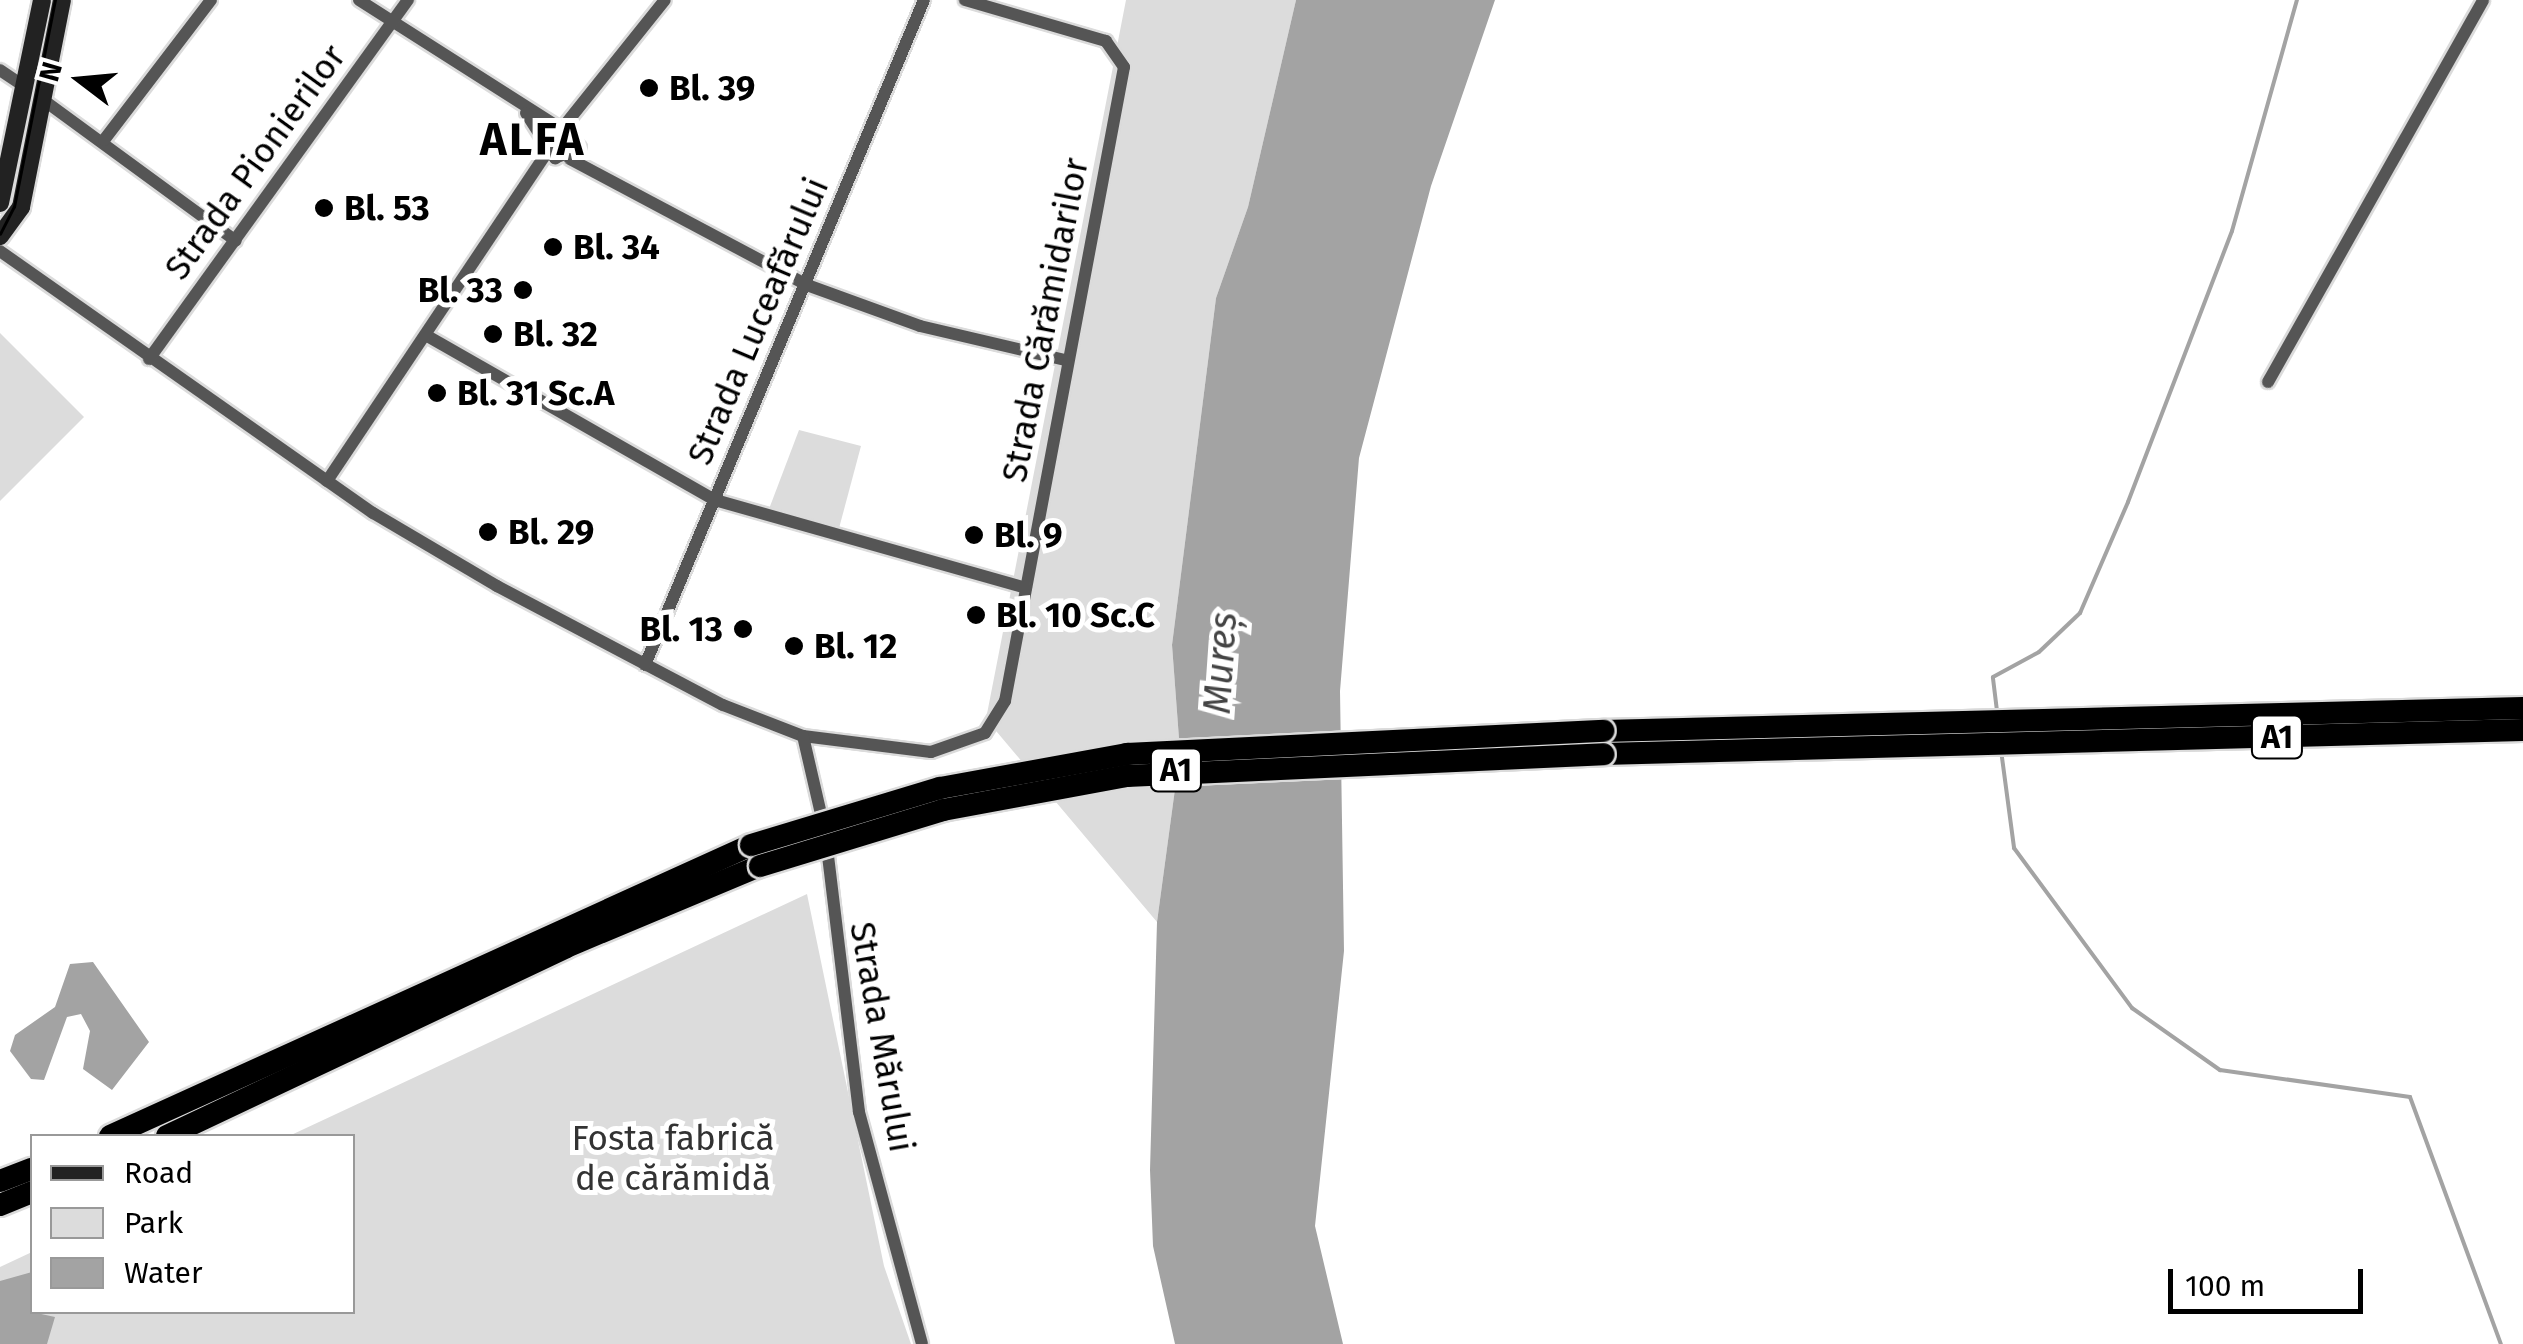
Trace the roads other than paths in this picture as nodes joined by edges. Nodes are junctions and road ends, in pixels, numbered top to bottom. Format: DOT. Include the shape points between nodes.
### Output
graph roads {
  1 [pos="42,0"];
  2 [pos="62,0"];
  3 [pos="211,0"];
  4 [pos="359,0"];
  5 [pos="408,0"];
  6 [pos="666,0"];
  7 [pos="924,0"];
  8 [pos="965,0"];
  9 [pos="2482,0"];
  10 [pos="393,22"];
  11 [pos="0,70"];
  12 [pos="25,87"];
  13 [pos="594,98"];
  14 [pos="42,99"];
  15 [pos="524,111"];
  16 [pos="561,127"];
  17 [pos="104,140"];
  18 [pos="580,140"];
  19 [pos="548,146"];
  20 [pos="567,160"];
  21 [pos="607,176"];
  22 [pos="532,186"];
  23 [pos="0,202"];
  24 [pos="236,240"];
  25 [pos="4,242"];
  26 [pos="807,285"];
  27 [pos="428,337"];
  28 [pos="149,359"];
  29 [pos="1065,360"];
  30 [pos="2268,382"];
  31 [pos="327,481"];
  32 [pos="715,500"];
  33 [pos="1026,588"];
  34 [pos="645,665"];
  35 [pos="2523,708"];
  36 [pos="2523,730"];
  37 [pos="2031,732"];
  38 [pos="803,736"];
  39 [pos="170,1127"];
  40 [pos="123,1134"];
  41 [pos="30,1170"];
  42 [pos="0,1181"];
  43 [pos="30,1193"];
  44 [pos="0,1205"];
  45 [pos="922,1344"];
  1 -- 12 [label="main road"];
  2 -- 14 [label="main road"];
  3 -- 17 [label="street"];
  4 -- 10 [label="street"];
  5 -- 10 [label="street, Strada Pionierilor"];
  6 -- 13 [label="street"];
  7 -- 26 [label="street, Strada Luceafărului"];
  8 -- 29 [label="street, Strada Cărămidarilor" via="1120,53"];
  9 -- 30 [label="street"];
  10 -- 15 [label="street"];
  10 -- 24 [label="street, Strada Pionierilor"];
  11 -- 12 [label="street"];
  12 -- 23 [label="main road"];
  13 -- 16 [label="street"];
  13 -- 18 [label="street"];
  14 -- 17 [label="street"];
  14 -- 25 [label="main road"];
  15 -- 16 [label="street"];
  15 -- 19 [label="street"];
  16 -- 18 [label="street"];
  16 -- 19 [label="street"];
  17 -- 24 [label="street"];
  18 -- 20 [label="street"];
  18 -- 21 [label="street"];
  19 -- 20 [label="street"];
  19 -- 22 [label="street"];
  20 -- 21 [label="street"];
  20 -- 22 [label="street"];
  21 -- 26 [label="street"];
  22 -- 27 [label="street"];
  24 -- 28 [label="street, Strada Pionierilor"];
  25 -- 28 [label="street"];
  26 -- 29 [label="street" via="920,326"];
  26 -- 32 [label="street, Strada Luceafărului"];
  27 -- 31 [label="street"];
  27 -- 32 [label="street"];
  28 -- 31 [label="street"];
  29 -- 33 [label="street, Strada Cărămidarilor"];
  31 -- 34 [label="street" via="410,537"];
  32 -- 33 [label="street"];
  32 -- 34 [label="street, Strada Luceafărului"];
  33 -- 38 [label="street, Strada Cărămidarilor" via="1000,717 931,752"];
  34 -- 38 [label="street"];
  35 -- 37 [label="highway, A1"];
  36 -- 37 [label="highway, A1"];
  37 -- 39 [label="highway, A1, bridge" via="1127,754 928,791 756,855"];
  38 -- 45 [label="street, Strada Mărului" via="825,831 859,1112"];
  39 -- 40 [label="highway, A1"];
  41 -- 42 [label="highway"];
  43 -- 44 [label="highway"];
}
